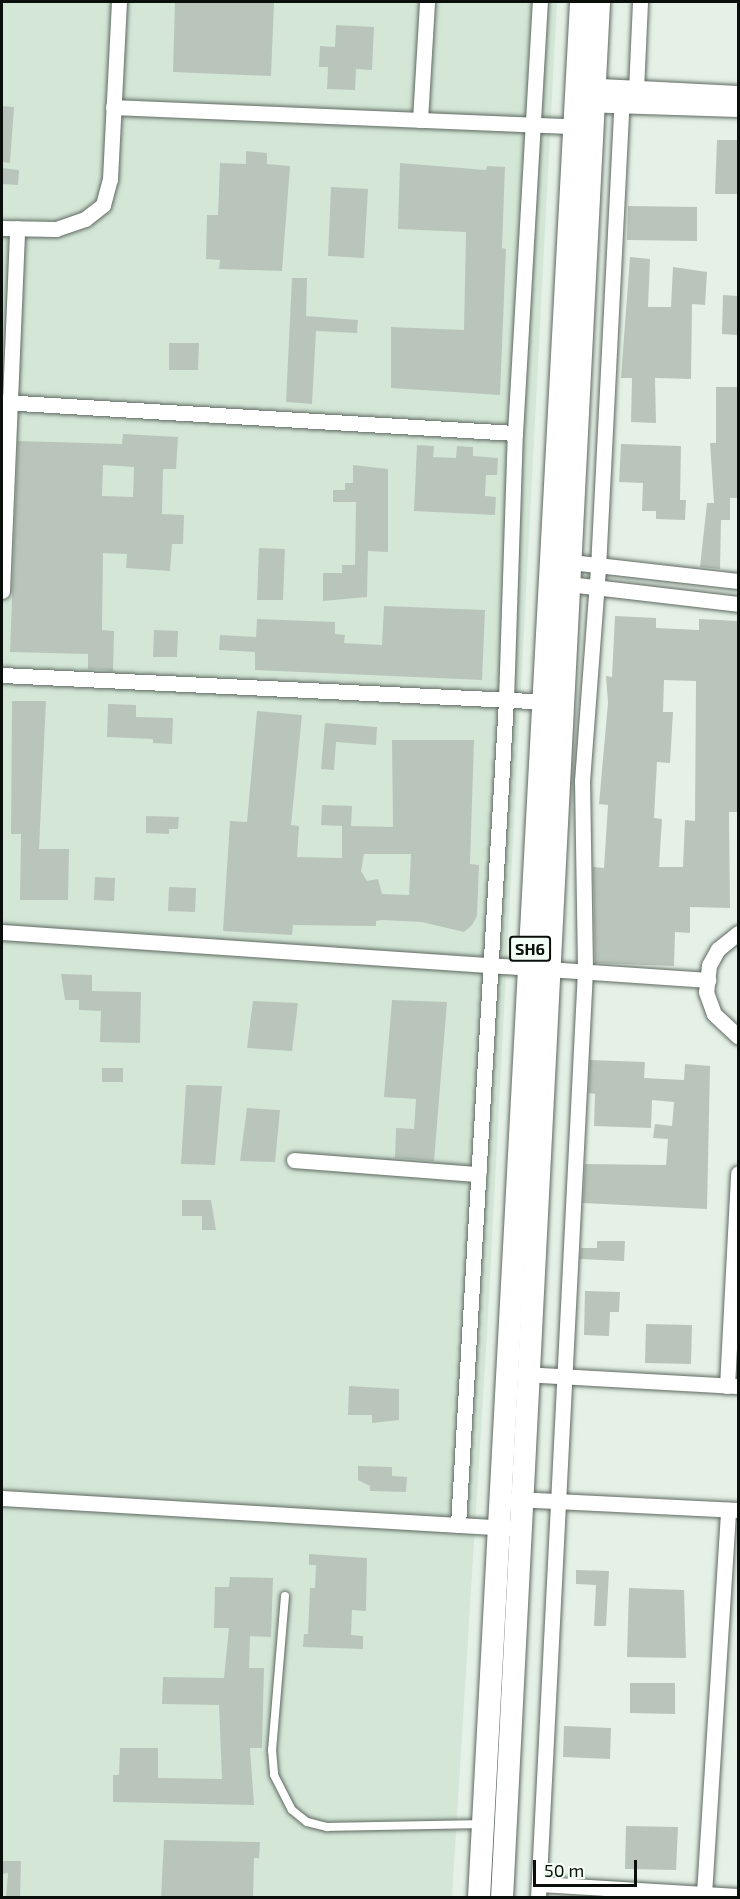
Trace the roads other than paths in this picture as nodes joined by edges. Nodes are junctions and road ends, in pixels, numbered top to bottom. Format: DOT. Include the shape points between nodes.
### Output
graph roads {
  1 [pos="119,2"];
  2 [pos="427,2"];
  3 [pos="540,2"];
  4 [pos="581,2"];
  5 [pos="599,2"];
  6 [pos="640,2"];
  7 [pos="586,95"];
  8 [pos="627,95"];
  9 [pos="738,95"];
  10 [pos="114,107"];
  11 [pos="738,108"];
  12 [pos="420,120"];
  13 [pos="531,124"];
  14 [pos="574,126"];
  15 [pos="2,228"];
  16 [pos="17,228"];
  17 [pos="6,402"];
  18 [pos="515,433"];
  19 [pos="598,568"];
  20 [pos="562,572"];
  21 [pos="738,581"];
  22 [pos="595,589"];
  23 [pos="2,591"];
  24 [pos="738,604"];
  25 [pos="2,675"];
  26 [pos="506,700"];
  27 [pos="555,702"];
  28 [pos="2,932"];
  29 [pos="738,933"];
  30 [pos="491,963"];
  31 [pos="539,966"];
  32 [pos="585,969"];
  33 [pos="708,980"];
  34 [pos="738,1036"];
  35 [pos="294,1160"];
  36 [pos="738,1173"];
  37 [pos="478,1174"];
  38 [pos="519,1374"];
  39 [pos="565,1377"];
  40 [pos="733,1386"];
  41 [pos="2,1498"];
  42 [pos="513,1499"];
  43 [pos="558,1502"];
  44 [pos="733,1510"];
  45 [pos="458,1525"];
  46 [pos="512,1528"];
  47 [pos="285,1596"];
  48 [pos="484,1824"];
  49 [pos="539,1891"];
  50 [pos="704,1894"];
  51 [pos="738,1896"];
  52 [pos="479,1898"];
  53 [pos="502,1898"];
  1 -- 10 [label="street"];
  2 -- 12 [label="street"];
  3 -- 13 [label="street"];
  4 -- 7 [label="main road, SH6"];
  5 -- 7 [label="main road, SH6"];
  6 -- 8 [label="street"];
  7 -- 8 [label="street"];
  7 -- 14 [label="main road, SH6"];
  7 -- 20 [label="main road, SH6"];
  8 -- 9 [label="street"];
  8 -- 11 [label="street"];
  8 -- 19 [label="street"];
  10 -- 12 [label="street"];
  10 -- 16 [label="street" via="110,179 103,205 85,219 56,229"];
  12 -- 13 [label="street"];
  13 -- 14 [label="street"];
  13 -- 18 [label="street"];
  14 -- 20 [label="main road, SH6"];
  15 -- 16 [label="street"];
  16 -- 17 [label="street"];
  17 -- 18 [label="street"];
  17 -- 23 [label="street"];
  18 -- 26 [label="street"];
  19 -- 20 [label="street"];
  19 -- 21 [label="street"];
  19 -- 22 [label="street"];
  20 -- 22 [label="street"];
  20 -- 27 [label="main road, SH6"];
  22 -- 24 [label="street"];
  22 -- 32 [label="street" via="582,781"];
  25 -- 26 [label="street"];
  26 -- 27 [label="street"];
  26 -- 30 [label="street"];
  27 -- 31 [label="main road, SH6"];
  28 -- 30 [label="street"];
  29 -- 33 [label="street" via="718,950 709,965"];
  30 -- 31 [label="street"];
  30 -- 37 [label="street"];
  31 -- 32 [label="street"];
  31 -- 38 [label="main road, SH6"];
  32 -- 33 [label="street"];
  32 -- 39 [label="street"];
  33 -- 34 [label="street" via="706,992 714,1014"];
  35 -- 37 [label="street"];
  36 -- 40 [label="street"];
  37 -- 45 [label="street"];
  38 -- 39 [label="street"];
  38 -- 42 [label="main road, SH6"];
  39 -- 40 [label="street"];
  39 -- 43 [label="street"];
  41 -- 45 [label="street"];
  42 -- 43 [label="street"];
  42 -- 46 [label="main road, SH6"];
  43 -- 44 [label="street"];
  43 -- 49 [label="street"];
  44 -- 50 [label="street"];
  45 -- 46 [label="street"];
  46 -- 48 [label="main road, SH6"];
  46 -- 53 [label="main road, SH6"];
  47 -- 48 [label="lane" via="272,1750 274,1775 292,1810 307,1822 327,1827"];
  48 -- 52 [label="main road, SH6"];
  49 -- 50 [label="street"];
  50 -- 51 [label="street"];
}
